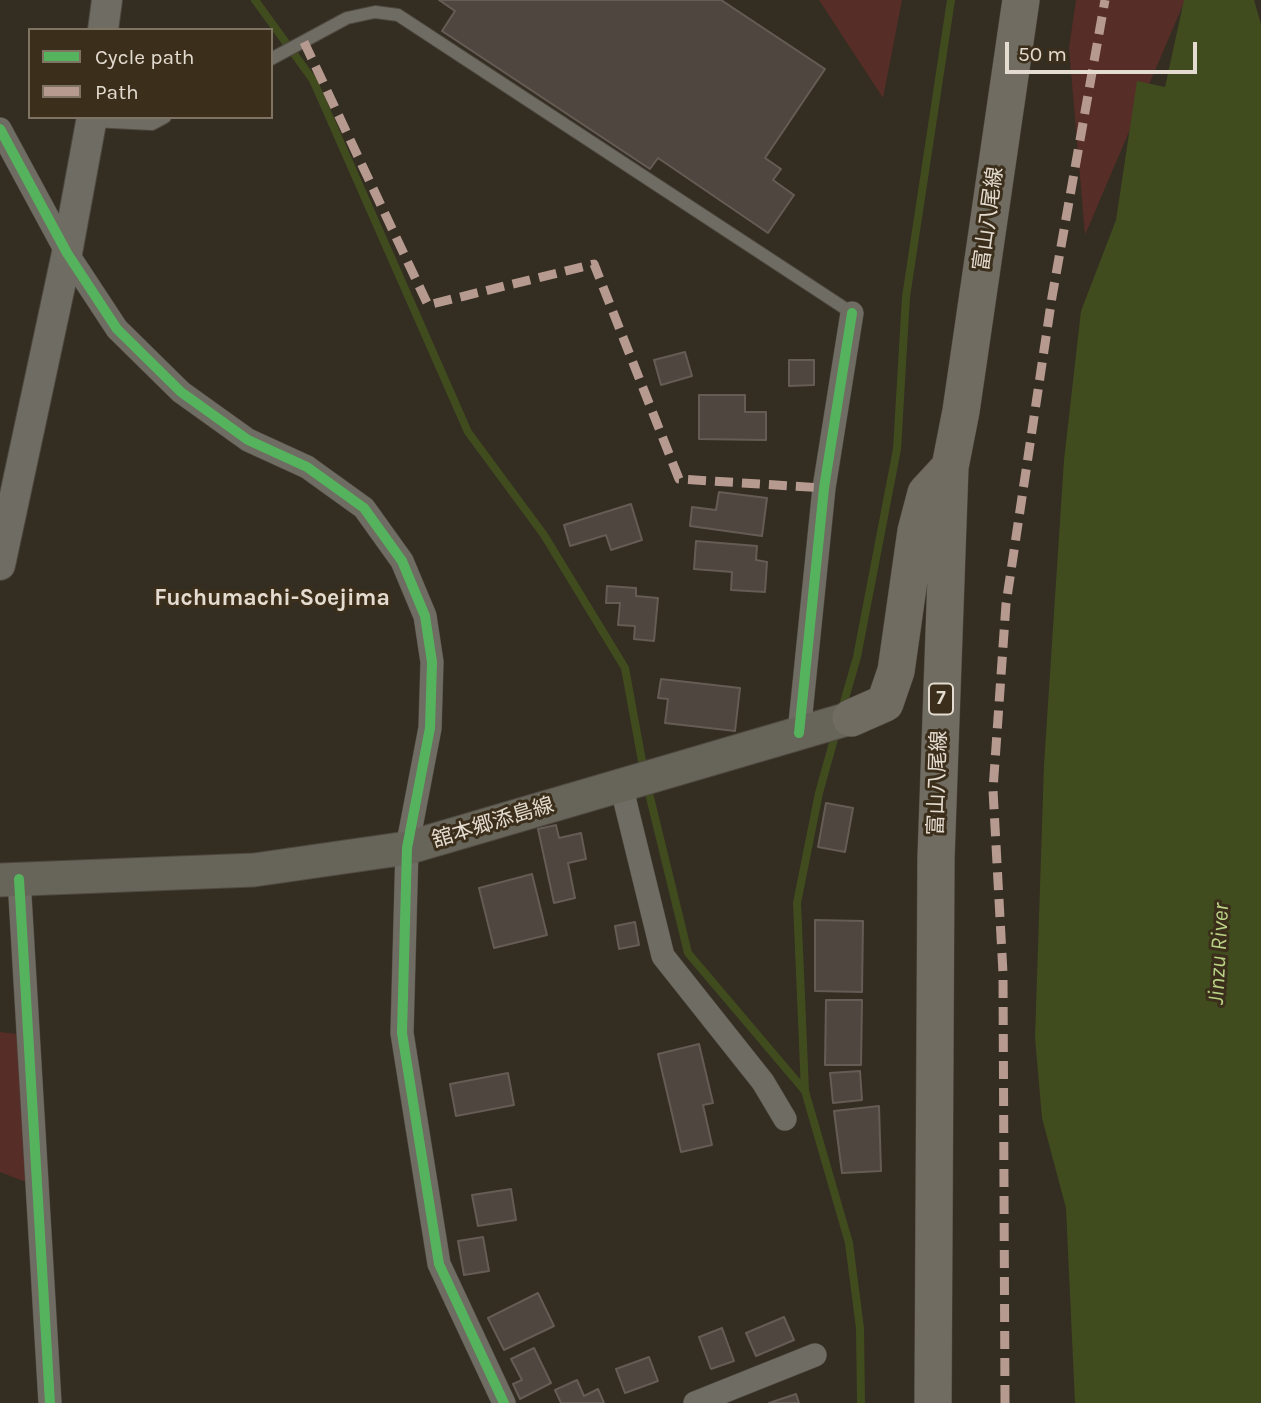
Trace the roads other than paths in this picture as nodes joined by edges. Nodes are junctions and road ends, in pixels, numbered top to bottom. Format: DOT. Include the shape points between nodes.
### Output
graph roads {
  1 [pos="107,0"];
  2 [pos="1021,0"];
  3 [pos="103,28"];
  4 [pos="273,58"];
  5 [pos="92,119"];
  6 [pos="161,119"];
  7 [pos="0,129"];
  8 [pos="67,253"];
  9 [pos="852,313"];
  10 [pos="950,467"];
  11 [pos="0,565"];
  12 [pos="828,725"];
  13 [pos="621,785"];
  14 [pos="407,848"];
  15 [pos="9,880"];
  16 [pos="785,1119"];
  17 [pos="815,1355"];
  18 [pos="50,1403"];
  19 [pos="504,1403"];
  20 [pos="695,1403"];
  21 [pos="933,1403"];
  1 -- 3 [label="street"];
  2 -- 10 [label="main road, 富山八尾線 / 7"];
  4 -- 9 [label="lane" via="347,18 374,12 398,15"];
  5 -- 6 [label="lane" via="152,124"];
  5 -- 8 [label="street"];
  7 -- 8 [label="street"];
  8 -- 11 [label="street"];
  8 -- 14 [label="street" via="117,329 181,393 248,440 307,467 363,508 402,561 425,616 432,662 430,728"];
  9 -- 12 [label="street" via="824,488"];
  10 -- 12 [label="main road" via="926,493 916,531 897,671 886,703"];
  10 -- 21 [label="main road, 富山八尾線 / 7" via="936,858"];
  12 -- 13 [label="main road, 舘本郷添島線"];
  13 -- 14 [label="main road, 舘本郷添島線"];
  13 -- 16 [label="street" via="663,956 763,1082"];
  14 -- 15 [label="main road, 舘本郷添島線" via="254,870"];
  14 -- 19 [label="street" via="402,1033 439,1264"];
  15 -- 18 [label="street"];
  17 -- 20 [label="street"];
}
